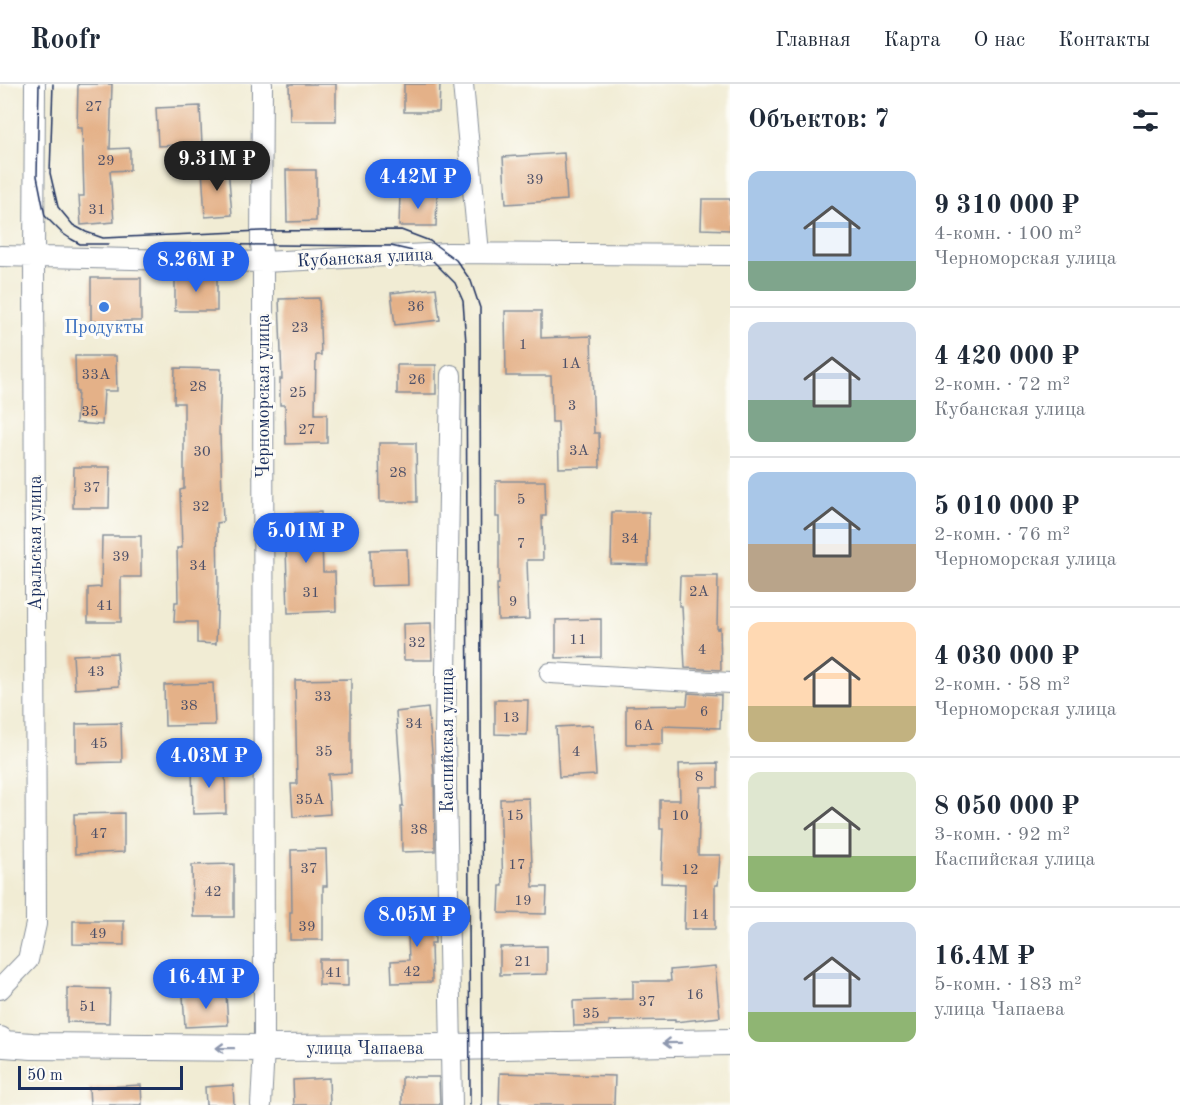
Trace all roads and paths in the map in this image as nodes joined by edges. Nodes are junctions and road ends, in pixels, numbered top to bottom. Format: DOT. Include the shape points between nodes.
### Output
graph roads {
  1 [pos="35,84"];
  2 [pos="262,84"];
  3 [pos="463,84"];
  4 [pos="479,253"];
  5 [pos="730,255"];
  6 [pos="0,256"];
  7 [pos="34,257"];
  8 [pos="263,262"];
  9 [pos="451,375"];
  10 [pos="550,673"];
  11 [pos="730,683"];
  12 [pos="0,989"];
  13 [pos="0,1040"];
  14 [pos="730,1042"];
  15 [pos="32,1046"];
  16 [pos="0,1047"];
  17 [pos="450,1047"];
  18 [pos="264,1048"];
  19 [pos="261,1105"];
  20 [pos="452,1105"];
  1 -- 7 [label="street, Аральская улица"];
  2 -- 8 [label="street, Черноморская улица"];
  3 -- 4 [label="street"];
  4 -- 5 [label="street, Кубанская улица"];
  4 -- 8 [label="street, Кубанская улица"];
  6 -- 7 [label="street, Кубанская улица"];
  7 -- 8 [label="street, Кубанская улица"];
  7 -- 12 [label="street, Аральская улица" via="36,924 28,960"];
  8 -- 18 [label="street, Черноморская улица"];
  9 -- 17 [label="street, Каспийская улица" via="445,735"];
  10 -- 11 [label="street"];
  13 -- 15 [label="street" via="4,1044"];
  14 -- 17 [label="street, улица Чапаева, one-way"];
  15 -- 16 [label="street, улица Чапаева"];
  18 -- 15 [label="street, улица Чапаева, one-way"];
  17 -- 18 [label="street, улица Чапаева"];
  17 -- 20 [label="street, Каспийская улица"];
  18 -- 19 [label="street, Черноморская улица"];
}
